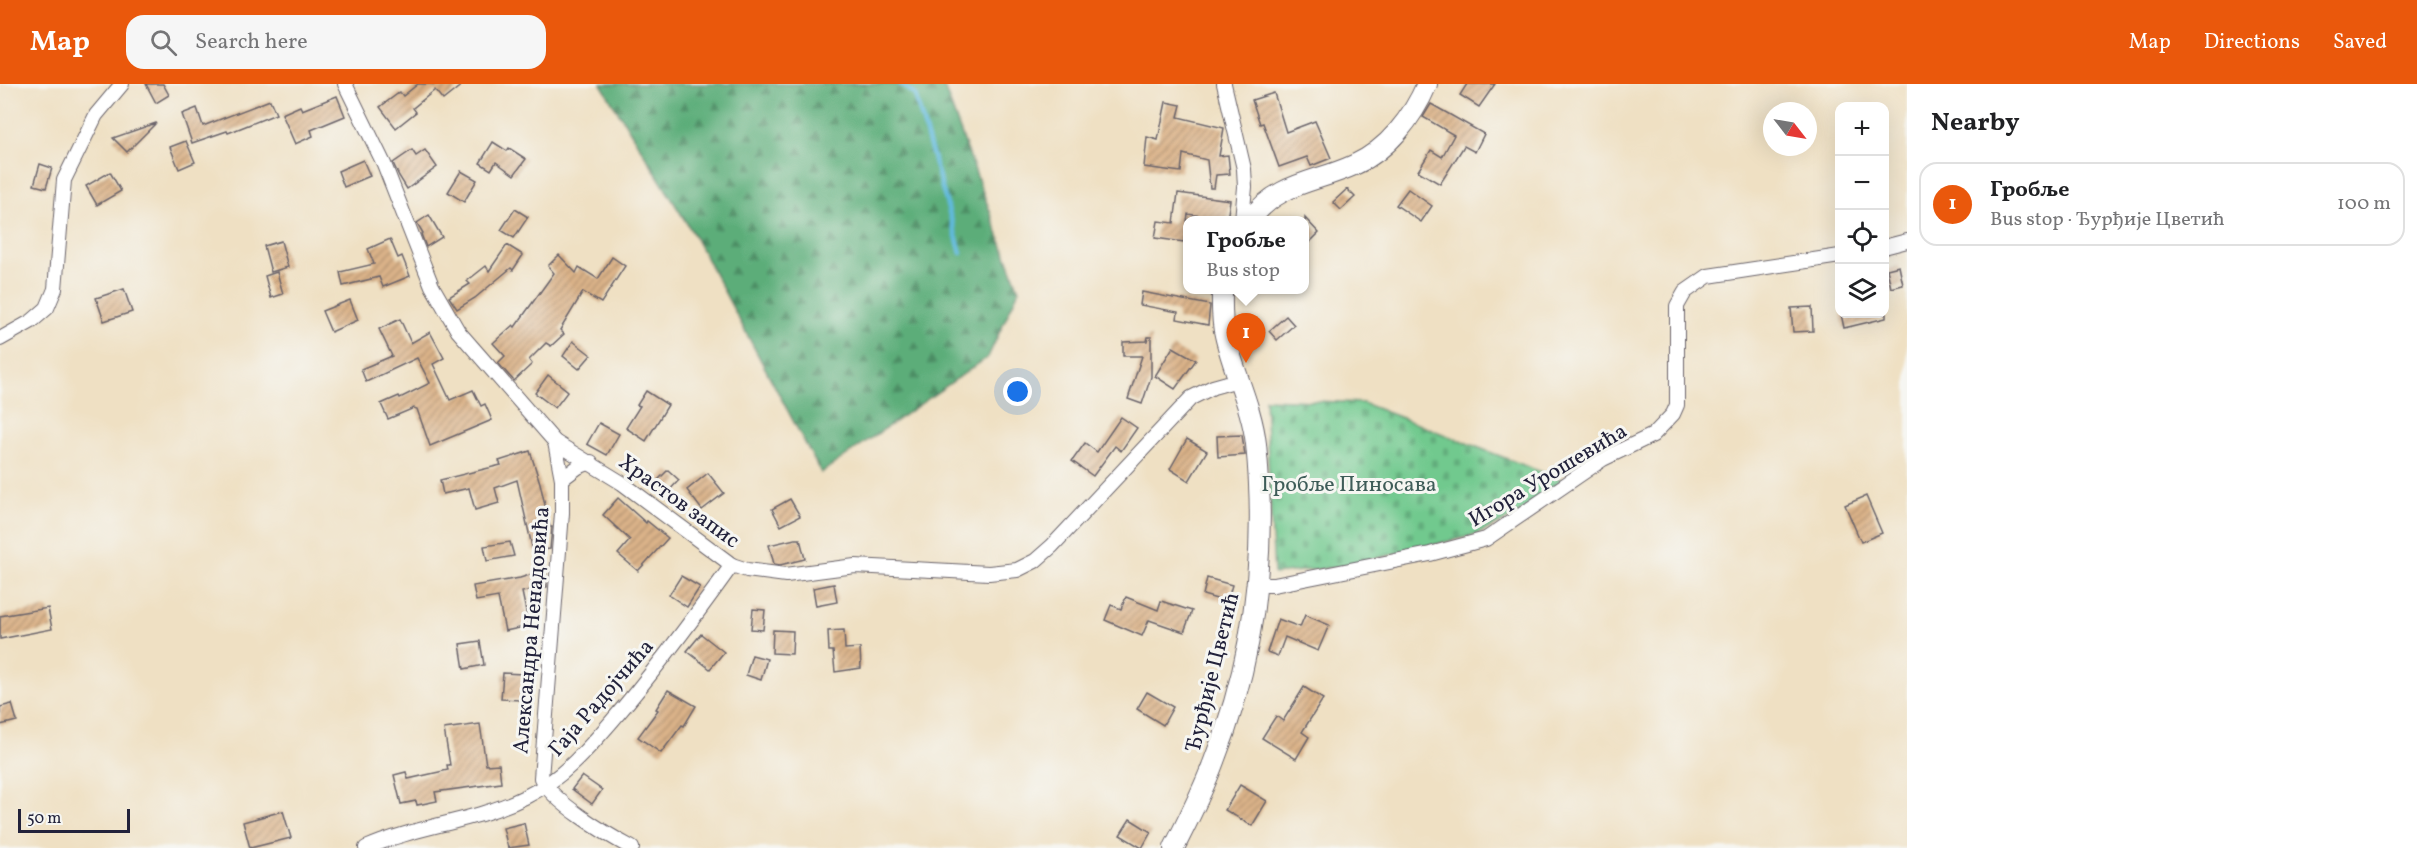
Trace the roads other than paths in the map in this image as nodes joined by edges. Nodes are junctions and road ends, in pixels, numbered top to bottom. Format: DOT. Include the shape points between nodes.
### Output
graph roads {
  1 [pos="122,84"];
  2 [pos="345,84"];
  3 [pos="1224,84"];
  4 [pos="1427,84"];
  5 [pos="1242,216"];
  6 [pos="1254,216"];
  7 [pos="1907,241"];
  8 [pos="1889,246"];
  9 [pos="1835,257"];
  10 [pos="1222,294"];
  11 [pos="0,339"];
  12 [pos="1238,380"];
  13 [pos="555,442"];
  14 [pos="591,462"];
  15 [pos="562,478"];
  16 [pos="732,565"];
  17 [pos="1258,585"];
  18 [pos="545,786"];
  19 [pos="366,848"];
  20 [pos="632,848"];
  21 [pos="1174,848"];
  1 -- 11 [label="street" via="96,115 64,180 51,298 32,321"];
  2 -- 13 [label="street, Храстов запис" via="384,164 444,309 458,331"];
  3 -- 5 [label="street" via="1244,169"];
  4 -- 6 [label="street" via="1404,124 1371,156 1293,186 1266,202"];
  7 -- 8 [label="street"];
  9 -- 17 [label="street, Игора Урошевића" via="1708,276 1695,283 1684,292 1677,306 1678,393 1673,414 1665,424 1653,435 1603,459 1486,539 1398,561"];
  10 -- 12 [label="street, Ђурђије Цветић" via="1224,334"];
  12 -- 16 [label="street, Храстов запис" via="1191,398 1052,546 1017,570 989,573 855,566 786,575"];
  12 -- 17 [label="street, Ђурђије Цветић" via="1256,442 1261,519"];
  13 -- 14 [label="street, Храстов запис"];
  13 -- 15 [label="street, Александра Ненадовића"];
  14 -- 15 [label="street"];
  14 -- 16 [label="street, Храстов запис"];
  15 -- 18 [label="street, Александра Ненадовића" via="541,759"];
  16 -- 18 [label="street, Гаја Радојчића" via="627,703 566,771"];
  17 -- 21 [label="street, Ђурђије Цветић" via="1245,657 1215,761"];
  18 -- 19 [label="street, Гаја Радојчића" via="495,810"];
  18 -- 20 [label="street" via="592,824"];
}
